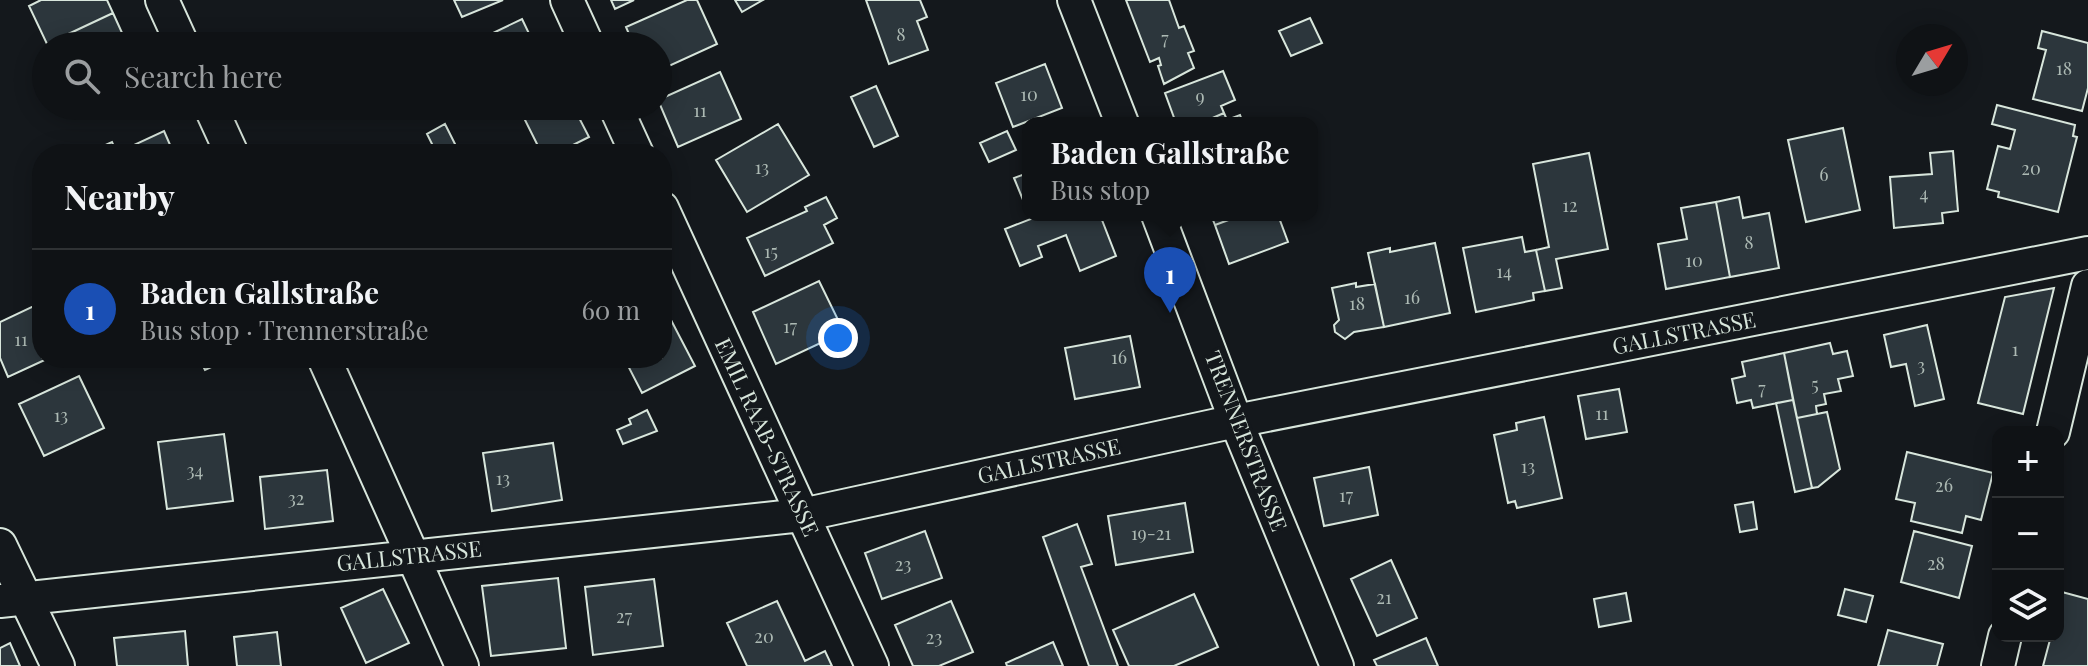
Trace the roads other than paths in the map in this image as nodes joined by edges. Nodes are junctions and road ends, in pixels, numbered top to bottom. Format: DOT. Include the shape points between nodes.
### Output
graph roads {
  1 [pos="162,0"];
  2 [pos="567,0"];
  3 [pos="1074,0"];
  4 [pos="177,32"];
  5 [pos="582,32"];
  6 [pos="1120,117"];
  7 [pos="216,120"];
  8 [pos="621,120"];
  9 [pos="227,144"];
  10 [pos="632,144"];
  11 [pos="1160,221"];
  12 [pos="672,230"];
  13 [pos="2088,253"];
  14 [pos="2088,286"];
  15 [pos="329,368"];
  16 [pos="1236,421"];
  17 [pos="2054,426"];
  18 [pos="802,515"];
  19 [pos="0,545"];
  20 [pos="413,555"];
  21 [pos="12,600"];
  22 [pos="2004,642"];
  23 [pos="58,666"];
  24 [pos="462,666"];
  25 [pos="872,666"];
  26 [pos="1337,666"];
  27 [pos="1998,666"];
  1 -- 4 [label="street"];
  2 -- 5 [label="street"];
  3 -- 6 [label="street"];
  7 -- 9 [label="street"];
  8 -- 10 [label="street"];
  11 -- 16 [label="street, TRENNERSTRASSE"];
  12 -- 18 [label="street, EMIL RAAB-STRASSE"];
  13 -- 16 [label="street, GALLSTRASSE"];
  14 -- 17 [label="street"];
  15 -- 20 [label="street"];
  16 -- 18 [label="street, GALLSTRASSE"];
  16 -- 26 [label="street, TRENNERSTRASSE"];
  18 -- 20 [label="street, GALLSTRASSE"];
  18 -- 25 [label="street, EMIL RAAB-STRASSE"];
  19 -- 21 [label="street"];
  20 -- 21 [label="street, GALLSTRASSE"];
  20 -- 24 [label="street"];
  21 -- 23 [label="street"];
  22 -- 27 [label="street"];
}
